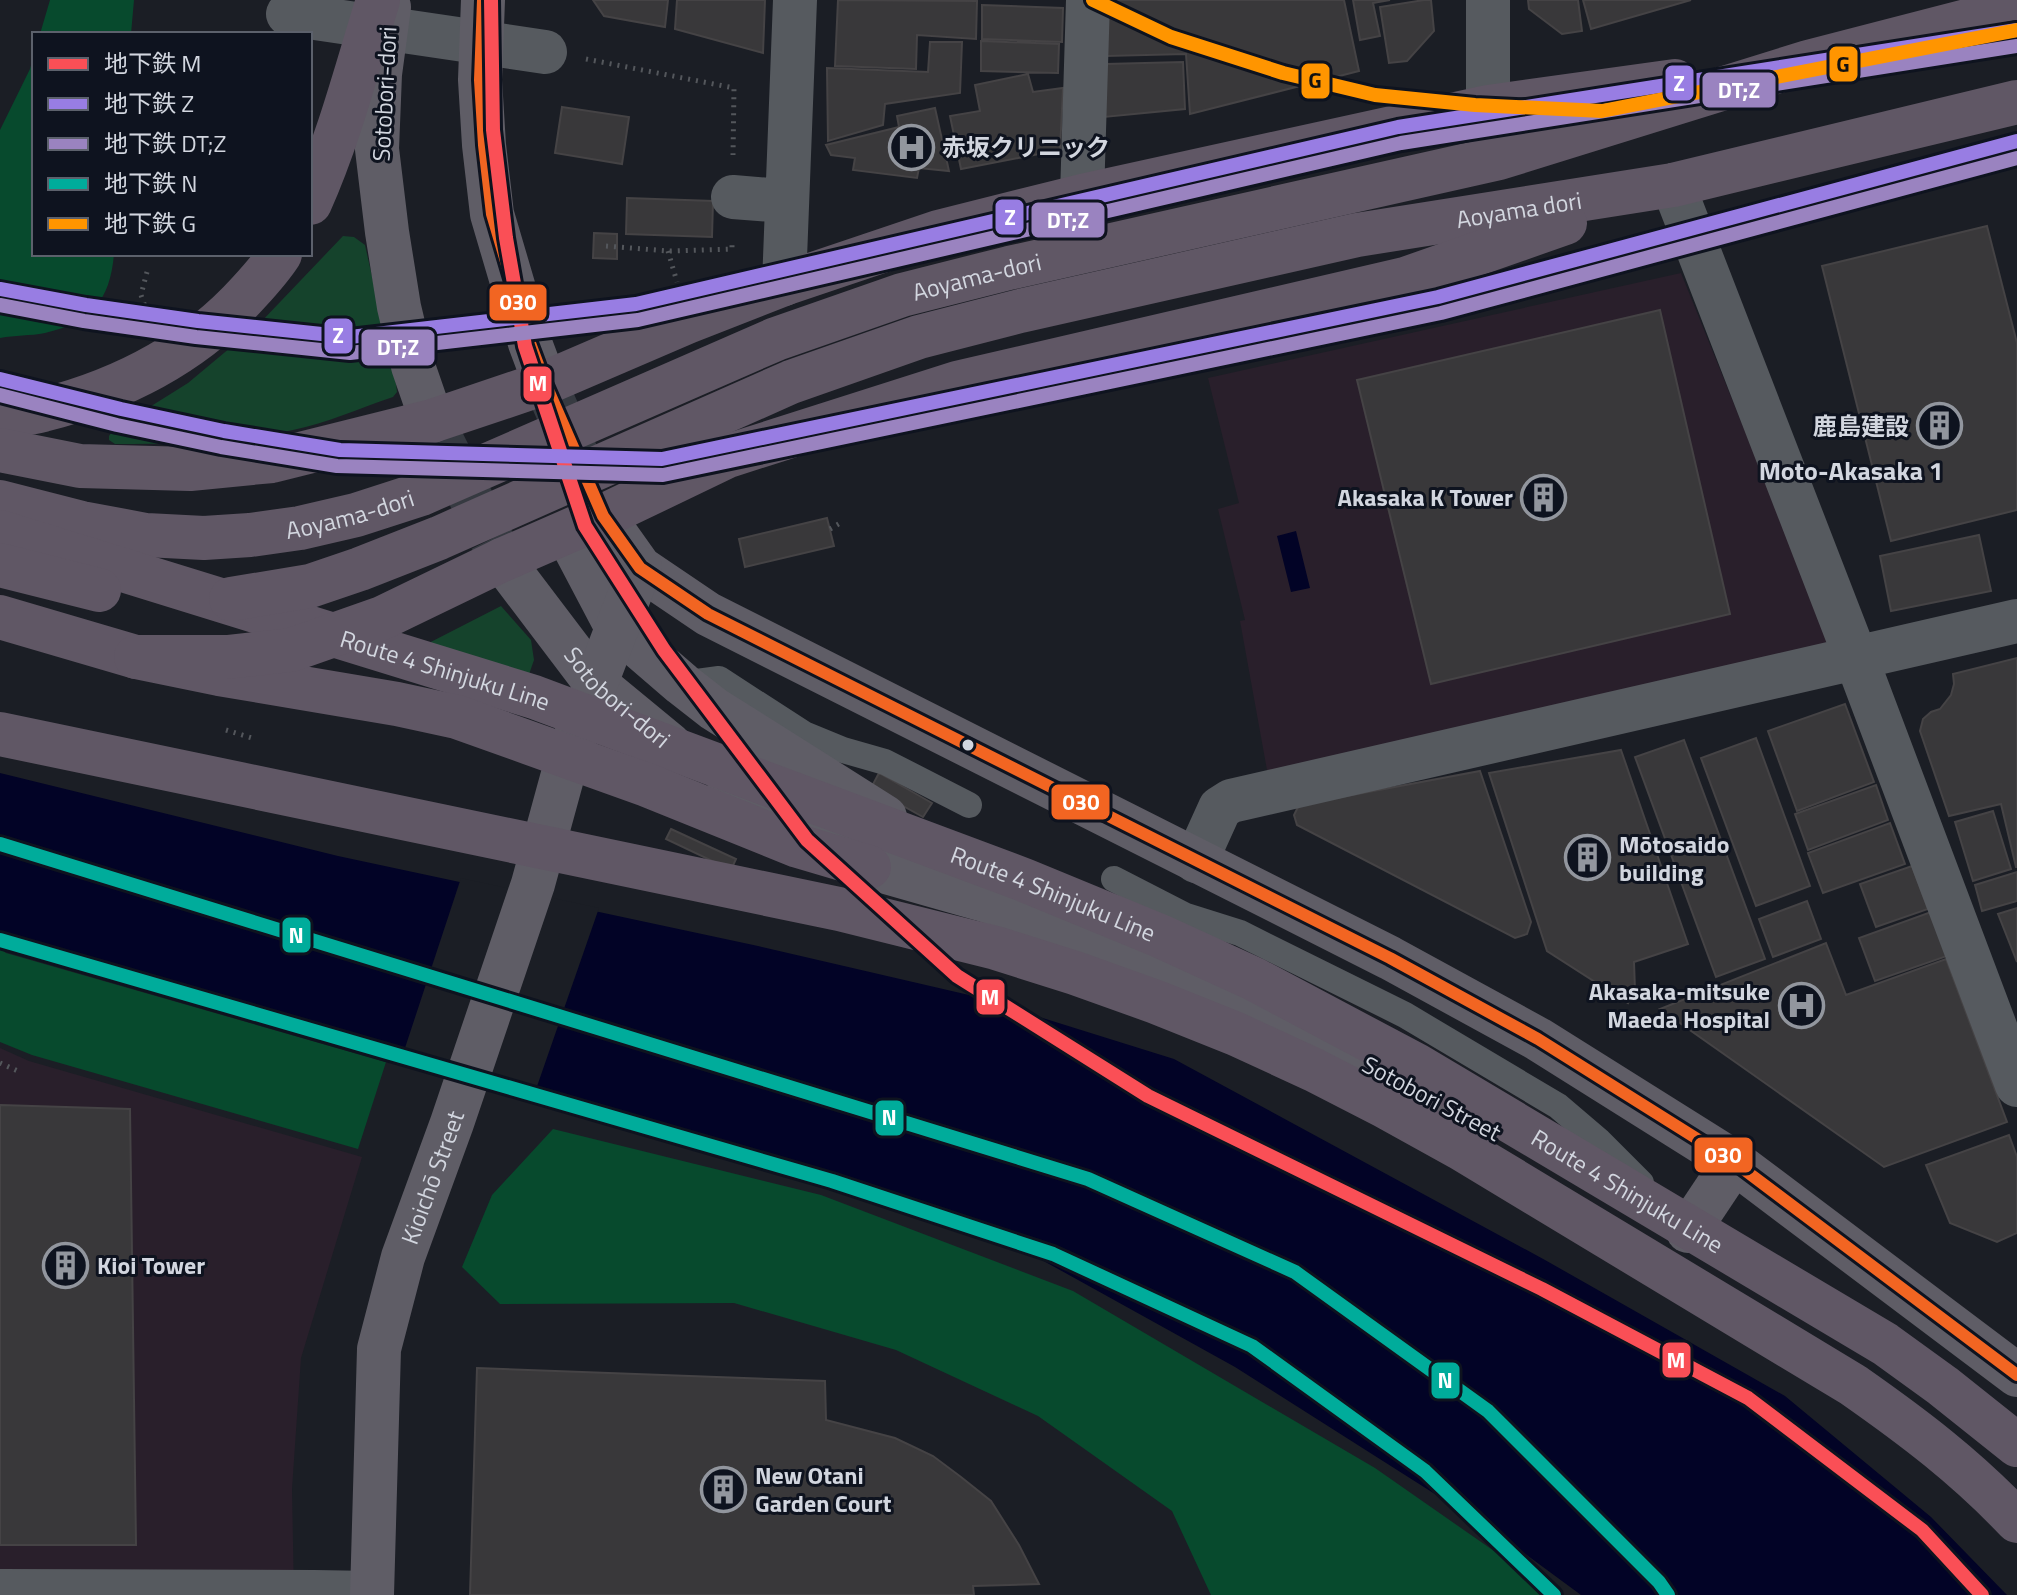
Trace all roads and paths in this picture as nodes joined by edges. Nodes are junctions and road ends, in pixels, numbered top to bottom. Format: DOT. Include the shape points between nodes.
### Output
graph roads {
  1 [pos="378,0"];
  2 [pos="390,0"];
  3 [pos="483,0"];
  4 [pos="795,0"];
  5 [pos="1088,0"];
  6 [pos="1488,0"];
  7 [pos="2017,8"];
  8 [pos="288,14"];
  9 [pos="545,52"];
  10 [pos="1808,62"];
  11 [pos="2017,102"];
  12 [pos="1488,107"];
  13 [pos="1673,185"];
  14 [pos="1082,196"];
  15 [pos="312,198"];
  16 [pos="668,251"];
  17 [pos="279,256"];
  18 [pos="147,272"];
  19 [pos="784,284"];
  20 [pos="679,291"];
  21 [pos="1020,311"];
  22 [pos="153,331"];
  23 [pos="545,383"];
  24 [pos="0,416"];
  25 [pos="432,421"];
  26 [pos="0,450"];
  27 [pos="0,502"];
  28 [pos="842,522"];
  29 [pos="585,524"];
  30 [pos="830,529"];
  31 [pos="0,532"];
  32 [pos="502,560"];
  33 [pos="0,565"];
  34 [pos="640,568"];
  35 [pos="0,617"];
  36 [pos="2017,621"];
  37 [pos="617,628"];
  38 [pos="136,657"];
  39 [pos="1856,658"];
  40 [pos="596,684"];
  41 [pos="682,684"];
  42 [pos="0,734"];
  43 [pos="568,756"];
  44 [pos="969,805"];
  45 [pos="1196,861"];
  46 [pos="869,867"];
  47 [pos="1114,879"];
  48 [pos="981,899"];
  49 [pos="0,1063"];
  50 [pos="20,1072"];
  51 [pos="2017,1085"];
  52 [pos="1734,1162"];
  53 [pos="1688,1231"];
  54 [pos="2017,1375"];
  55 [pos="2017,1445"];
  56 [pos="2017,1453"];
  57 [pos="2017,1521"];
  58 [pos="0,1582"];
  59 [pos="61,1589"];
  60 [pos="372,1590"];
  1 -- 15 [label="highway"];
  2 -- 25 [label="main road, Sotobori-dori" via="377,149 399,307"];
  3 -- 23 [label="main road" via="480,80 492,214"];
  4 -- 19 [label="street"];
  5 -- 14 [label="street"];
  6 -- 12 [label="street"];
  7 -- 10 [label="highway, Aoyama-dori"];
  8 -- 9 [label="street"];
  10 -- 12 [label="highway"];
  10 -- 27 [label="highway, Aoyama-dori" via="1499,158 902,295 776,339 421,494 356,515 300,528 204,538 146,535"];
  11 -- 13 [label="highway, Aoyama dori"];
  12 -- 14 [label="highway"];
  13 -- 21 [label="highway, Aoyama dori" via="1357,235"];
  13 -- 29 [label="highway" via="1405,279 957,383 728,456"];
  13 -- 39 [label="street"];
  14 -- 19 [label="highway" via="938,232"];
  16 -- 20 [label="path"];
  17 -- 24 [label="highway" via="229,314 180,353 113,388 40,411"];
  18 -- 22 [label="path" via="141,295"];
  19 -- 23 [label="highway"];
  21 -- 33 [label="highway, Aoyama-dori" via="919,337 791,382 439,538 310,586 214,601 157,599 91,589"];
  23 -- 25 [label="highway"];
  25 -- 26 [label="highway" via="272,461 203,468 80,466"];
  28 -- 30 [label="path"];
  29 -- 32 [label="highway"];
  29 -- 34 [label="main road"];
  29 -- 37 [label="main road"];
  31 -- 55 [label="highway, Route 4 Shinjuku Line" via="534,697 1160,936 1338,1022 1479,1102 1885,1344"];
  32 -- 38 [label="highway" via="382,618 291,650 227,657"];
  32 -- 40 [label="main road, Sotobori-dori"];
  34 -- 37 [label="main road, Kioichō Street"];
  34 -- 45 [label="main road" via="708,614"];
  35 -- 38 [label="highway"];
  36 -- 39 [label="street"];
  37 -- 40 [label="main road, Kioichō Street"];
  37 -- 41 [label="main road"];
  38 -- 43 [label="highway" via="457,717"];
  39 -- 45 [label="street" via="1231,801 1220,808"];
  39 -- 51 [label="street"];
  40 -- 43 [label="main road, Kioichō Street"];
  40 -- 46 [label="main road, Sotobori-dori" via="663,741"];
  41 -- 44 [label="lane" via="719,679 804,734 885,762"];
  41 -- 48 [label="main road" via="885,818"];
  42 -- 57 [label="highway, Route 4 Shinjuku Line" via="839,909 996,948 1156,1002 1314,1070 1514,1180 1853,1385 1970,1473"];
  43 -- 46 [label="highway" via="798,846"];
  43 -- 60 [label="main road, Kioichō Street" via="533,884 403,1257 379,1349"];
  45 -- 52 [label="main road" via="1538,1039"];
  46 -- 48 [label="main road, Sotobori-dori"];
  47 -- 53 [label="lane" via="1186,916 1240,933 1405,1015 1558,1106"];
  48 -- 53 [label="main road, Sotobori Street" via="1116,945 1229,992"];
  49 -- 50 [label="path"];
  52 -- 53 [label="main road"];
  52 -- 54 [label="main road"];
  53 -- 56 [label="main road, Sotobori Street" via="1873,1342"];
  58 -- 59 [label="lane"];
  59 -- 60 [label="lane"];
}
